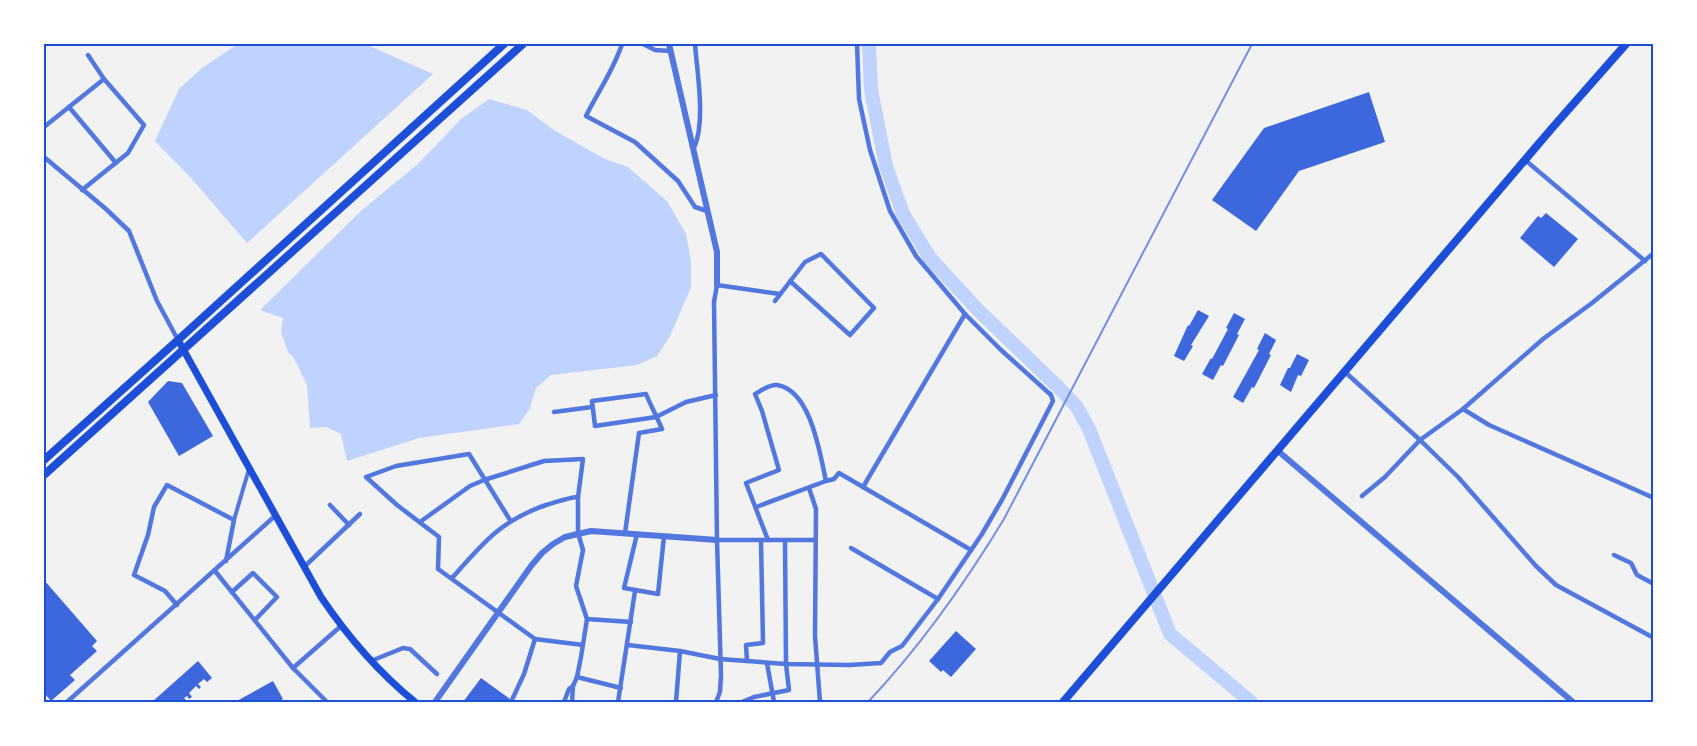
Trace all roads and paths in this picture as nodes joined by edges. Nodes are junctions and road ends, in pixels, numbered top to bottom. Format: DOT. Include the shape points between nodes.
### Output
graph roads {
  1 [pos="504,44"];
  2 [pos="523,44"];
  3 [pos="622,44"];
  4 [pos="643,44"];
  5 [pos="695,44"];
  6 [pos="857,44"];
  7 [pos="1626,44"];
  8 [pos="669,47"];
  9 [pos="88,55"];
  10 [pos="104,79"];
  11 [pos="69,107"];
  12 [pos="700,122"];
  13 [pos="687,125"];
  14 [pos="44,127"];
  15 [pos="693,150"];
  16 [pos="44,157"];
  17 [pos="1525,160"];
  18 [pos="116,163"];
  19 [pos="82,190"];
  20 [pos="707,211"];
  21 [pos="1653,253"];
  22 [pos="1645,261"];
  23 [pos="790,281"];
  24 [pos="717,285"];
  25 [pos="780,294"];
  26 [pos="775,301"];
  27 [pos="965,314"];
  28 [pos="178,340"];
  29 [pos="184,350"];
  30 [pos="1345,372"];
  31 [pos="716,395"];
  32 [pos="592,407"];
  33 [pos="1463,409"];
  34 [pos="554,412"];
  35 [pos="656,417"];
  36 [pos="1420,440"];
  37 [pos="1278,451"];
  38 [pos="44,460"];
  39 [pos="249,468"];
  40 [pos="44,475"];
  41 [pos="484,480"];
  42 [pos="826,481"];
  43 [pos="863,487"];
  44 [pos="809,488"];
  45 [pos="1362,496"];
  46 [pos="578,497"];
  47 [pos="1653,498"];
  48 [pos="330,505"];
  49 [pos="756,507"];
  50 [pos="360,514"];
  51 [pos="276,515"];
  52 [pos="234,520"];
  53 [pos="510,520"];
  54 [pos="420,522"];
  55 [pos="349,525"];
  56 [pos="578,533"];
  57 [pos="625,533"];
  58 [pos="637,534"];
  59 [pos="664,536"];
  60 [pos="717,540"];
  61 [pos="768,540"];
  62 [pos="785,540"];
  63 [pos="815,540"];
  64 [pos="761,541"];
  65 [pos="851,548"];
  66 [pos="971,550"];
  67 [pos="1614,555"];
  68 [pos="226,561"];
  69 [pos="305,566"];
  70 [pos="215,571"];
  71 [pos="452,578"];
  72 [pos="1653,584"];
  73 [pos="635,591"];
  74 [pos="232,592"];
  75 [pos="938,599"];
  76 [pos="177,605"];
  77 [pos="498,613"];
  78 [pos="586,619"];
  79 [pos="255,620"];
  80 [pos="631,622"];
  81 [pos="341,626"];
  82 [pos="1653,638"];
  83 [pos="535,639"];
  84 [pos="583,645"];
  85 [pos="628,645"];
  86 [pos="680,651"];
  87 [pos="720,659"];
  88 [pos="747,661"];
  89 [pos="371,662"];
  90 [pos="767,663"];
  91 [pos="786,664"];
  92 [pos="816,665"];
  93 [pos="293,668"];
  94 [pos="437,674"];
  95 [pos="577,677"];
  96 [pos="573,686"];
  97 [pos="621,688"];
  98 [pos="773,694"];
  99 [pos="67,702"];
  100 [pos="327,702"];
  101 [pos="415,702"];
  102 [pos="435,702"];
  103 [pos="511,702"];
  104 [pos="564,702"];
  105 [pos="572,702"];
  106 [pos="618,702"];
  107 [pos="676,702"];
  108 [pos="716,702"];
  109 [pos="742,702"];
  110 [pos="774,702"];
  111 [pos="820,702"];
  112 [pos="1063,702"];
  113 [pos="1573,702"];
  1 -- 28 [label="highway"];
  2 -- 29 [label="highway"];
  3 -- 20 [label="street" via="616,63 586,116 635,142 678,181 695,207"];
  4 -- 8 [label="street" via="655,50"];
  5 -- 12 [label="street"];
  6 -- 27 [label="street" via="859,99 870,150 890,211 916,256"];
  7 -- 17 [label="highway"];
  8 -- 13 [label="street"];
  9 -- 10 [label="street"];
  10 -- 11 [label="street"];
  10 -- 18 [label="street" via="144,125 128,153"];
  11 -- 14 [label="street"];
  11 -- 18 [label="street"];
  12 -- 13 [label="street"];
  12 -- 15 [label="street"];
  13 -- 15 [label="street"];
  15 -- 20 [label="street"];
  16 -- 19 [label="street"];
  17 -- 22 [label="street"];
  17 -- 30 [label="highway"];
  18 -- 19 [label="street"];
  19 -- 28 [label="street" via="129,231 157,301"];
  20 -- 24 [label="street" via="717,252"];
  21 -- 22 [label="street"];
  22 -- 33 [label="street" via="1543,339"];
  23 -- 23 [label="street" via="805,262 822,254 874,308 850,335"];
  23 -- 25 [label="street"];
  24 -- 25 [label="street"];
  24 -- 31 [label="street"];
  25 -- 26 [label="street"];
  27 -- 43 [label="street"];
  27 -- 66 [label="street" via="1053,400 1003,498"];
  28 -- 29 [label="main road"];
  28 -- 38 [label="highway"];
  29 -- 39 [label="main road"];
  29 -- 40 [label="highway"];
  30 -- 36 [label="street"];
  30 -- 37 [label="highway"];
  31 -- 35 [label="street" via="686,402"];
  31 -- 60 [label="street"];
  32 -- 34 [label="street"];
  32 -- 35 [label="street" via="595,426"];
  32 -- 35 [label="street" via="592,401 646,394"];
  33 -- 36 [label="street"];
  33 -- 47 [label="street" via="1489,425"];
  35 -- 57 [label="street" via="662,429 639,433"];
  36 -- 45 [label="street"];
  36 -- 82 [label="street" via="1556,585"];
  37 -- 112 [label="highway"];
  37 -- 113 [label="street"];
  39 -- 51 [label="main road"];
  39 -- 52 [label="street"];
  41 -- 46 [label="street" via="544,461 583,459"];
  41 -- 53 [label="street"];
  41 -- 54 [label="street"];
  41 -- 54 [label="street" via="469,454 396,466 366,477"];
  42 -- 43 [label="street" via="839,473"];
  42 -- 44 [label="street"];
  42 -- 49 [label="street" via="808,413 790,391 771,386 755,394 779,470 746,483"];
  43 -- 66 [label="street"];
  44 -- 49 [label="street"];
  44 -- 63 [label="street" via="816,509"];
  46 -- 53 [label="street"];
  46 -- 56 [label="street"];
  48 -- 55 [label="street"];
  49 -- 61 [label="street"];
  50 -- 55 [label="street"];
  51 -- 68 [label="street"];
  51 -- 69 [label="main road"];
  52 -- 68 [label="street"];
  52 -- 76 [label="street" via="167,485 154,507 134,575 165,591"];
  53 -- 71 [label="street" via="483,542"];
  54 -- 71 [label="street" via="439,537 438,569"];
  55 -- 69 [label="street"];
  56 -- 57 [label="street"];
  56 -- 77 [label="street" via="542,553"];
  56 -- 78 [label="street" via="583,550 576,586"];
  57 -- 58 [label="street"];
  58 -- 59 [label="street"];
  58 -- 73 [label="street" via="624,588"];
  59 -- 60 [label="street"];
  59 -- 73 [label="street" via="658,594"];
  60 -- 64 [label="street"];
  60 -- 87 [label="street"];
  61 -- 62 [label="street"];
  61 -- 64 [label="street"];
  62 -- 63 [label="street"];
  62 -- 91 [label="street"];
  63 -- 92 [label="street"];
  64 -- 88 [label="street" via="763,643 746,645"];
  65 -- 75 [label="street"];
  66 -- 75 [label="street"];
  67 -- 72 [label="street" via="1631,563 1637,575"];
  68 -- 70 [label="street"];
  69 -- 81 [label="main road"];
  70 -- 74 [label="street"];
  70 -- 76 [label="street"];
  71 -- 77 [label="street"];
  73 -- 80 [label="street"];
  74 -- 79 [label="street"];
  74 -- 79 [label="street" via="253,573 277,597"];
  75 -- 92 [label="street" via="902,646 881,663"];
  76 -- 99 [label="street"];
  77 -- 83 [label="street"];
  77 -- 102 [label="street"];
  78 -- 80 [label="street"];
  78 -- 84 [label="street"];
  79 -- 93 [label="street"];
  80 -- 85 [label="street"];
  81 -- 89 [label="main road"];
  81 -- 93 [label="street"];
  83 -- 84 [label="street"];
  83 -- 103 [label="street"];
  84 -- 95 [label="street"];
  85 -- 86 [label="street"];
  85 -- 97 [label="street"];
  86 -- 87 [label="street"];
  86 -- 107 [label="street"];
  87 -- 88 [label="street"];
  87 -- 108 [label="street" via="720,692"];
  88 -- 90 [label="street"];
  89 -- 94 [label="street" via="403,648 410,649"];
  89 -- 101 [label="main road"];
  90 -- 91 [label="street"];
  90 -- 98 [label="street"];
  91 -- 92 [label="street"];
  91 -- 98 [label="street" via="789,690"];
  92 -- 111 [label="street"];
  93 -- 100 [label="street"];
  95 -- 96 [label="street"];
  95 -- 97 [label="street"];
  96 -- 104 [label="street"];
  96 -- 105 [label="street"];
  97 -- 106 [label="street"];
  98 -- 109 [label="street"];
  98 -- 110 [label="street"];
}
